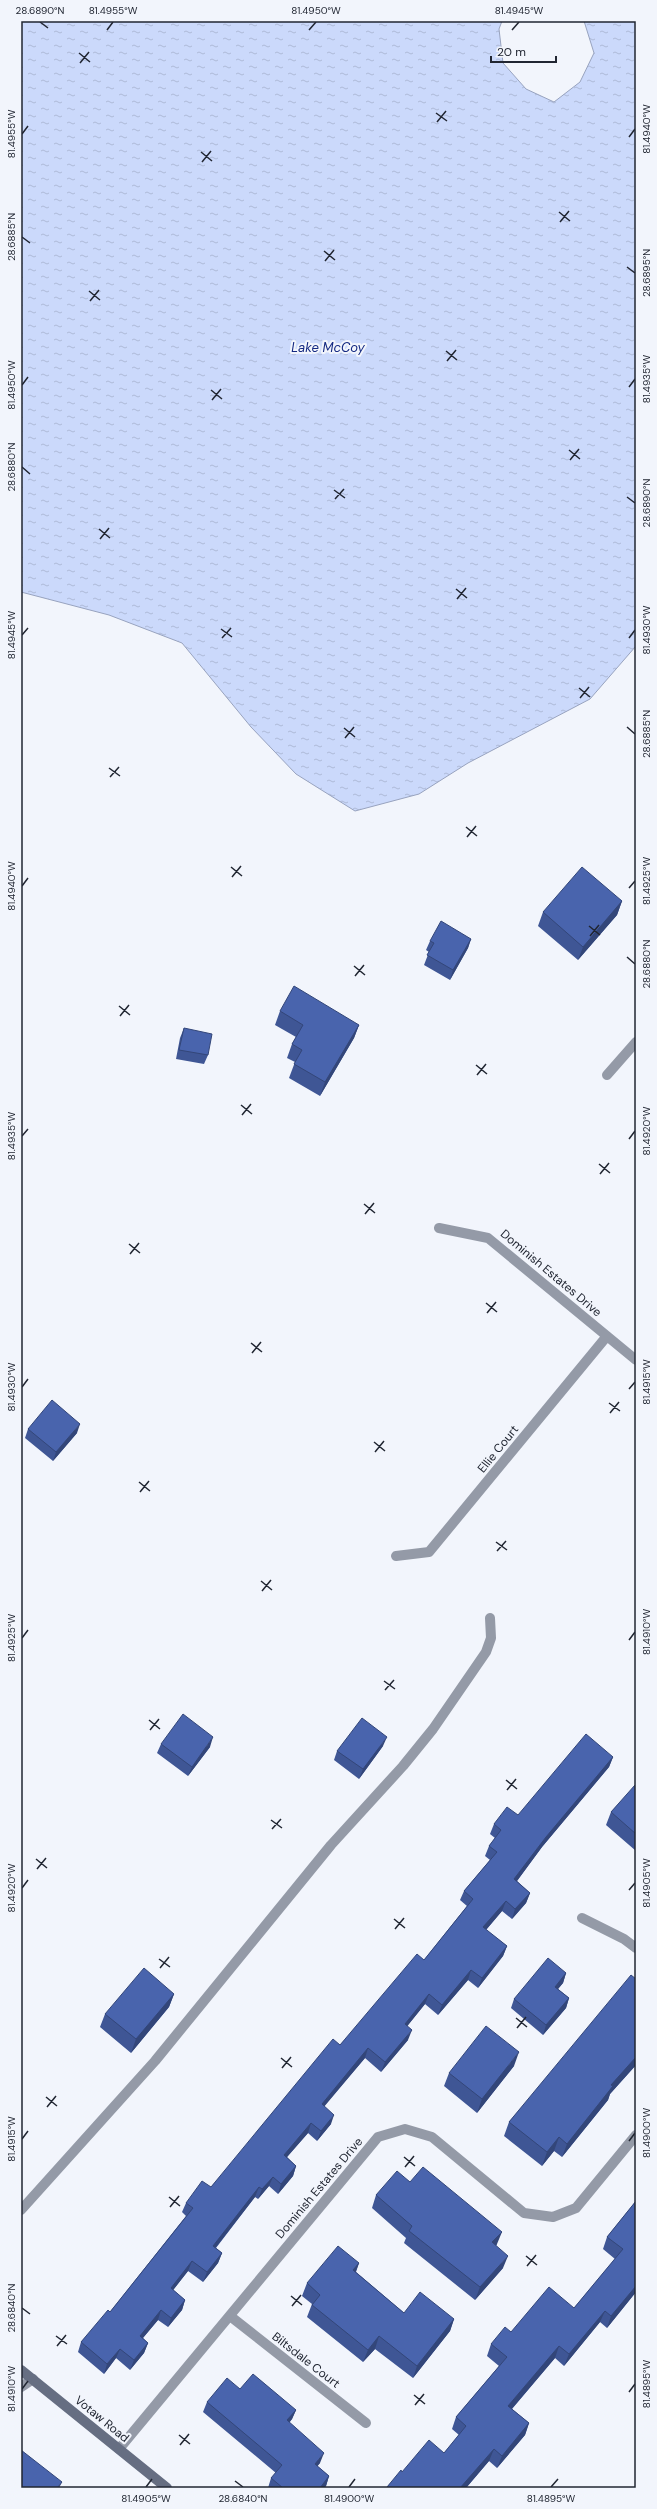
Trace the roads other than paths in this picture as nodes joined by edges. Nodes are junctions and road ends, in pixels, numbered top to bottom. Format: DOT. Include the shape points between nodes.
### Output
graph roads {
  1 [pos="636,1042"];
  2 [pos="607,1075"];
  3 [pos="439,1228"];
  4 [pos="607,1336"];
  5 [pos="636,1360"];
  6 [pos="396,1556"];
  7 [pos="490,1618"];
  8 [pos="582,1918"];
  9 [pos="636,1948"];
  10 [pos="636,2135"];
  11 [pos="21,2210"];
  12 [pos="230,2316"];
  13 [pos="21,2370"];
  14 [pos="33,2379"];
  15 [pos="21,2387"];
  16 [pos="366,2423"];
  17 [pos="119,2449"];
  18 [pos="167,2488"];
  1 -- 2 [label="street"];
  3 -- 4 [label="street, Dominish Estates Drive" via="488,1238"];
  4 -- 5 [label="street, Dominish Estates Drive"];
  4 -- 6 [label="street, Ellie Court" via="429,1552"];
  7 -- 11 [label="street" via="491,1638 486,1652 433,1729 322,1855 155,2061"];
  8 -- 9 [label="street" via="624,1939"];
  10 -- 12 [label="street, Dominish Estates Drive" via="576,2208 553,2217 524,2213 432,2137 405,2129 378,2138"];
  12 -- 16 [label="street, Biltsdale Court"];
  12 -- 17 [label="street, Dominish Estates Drive"];
  13 -- 14 [label="street, Votaw Road"];
  14 -- 15 [label="street"];
  14 -- 17 [label="street, Votaw Road"];
  17 -- 18 [label="street, Votaw Road"];
}
